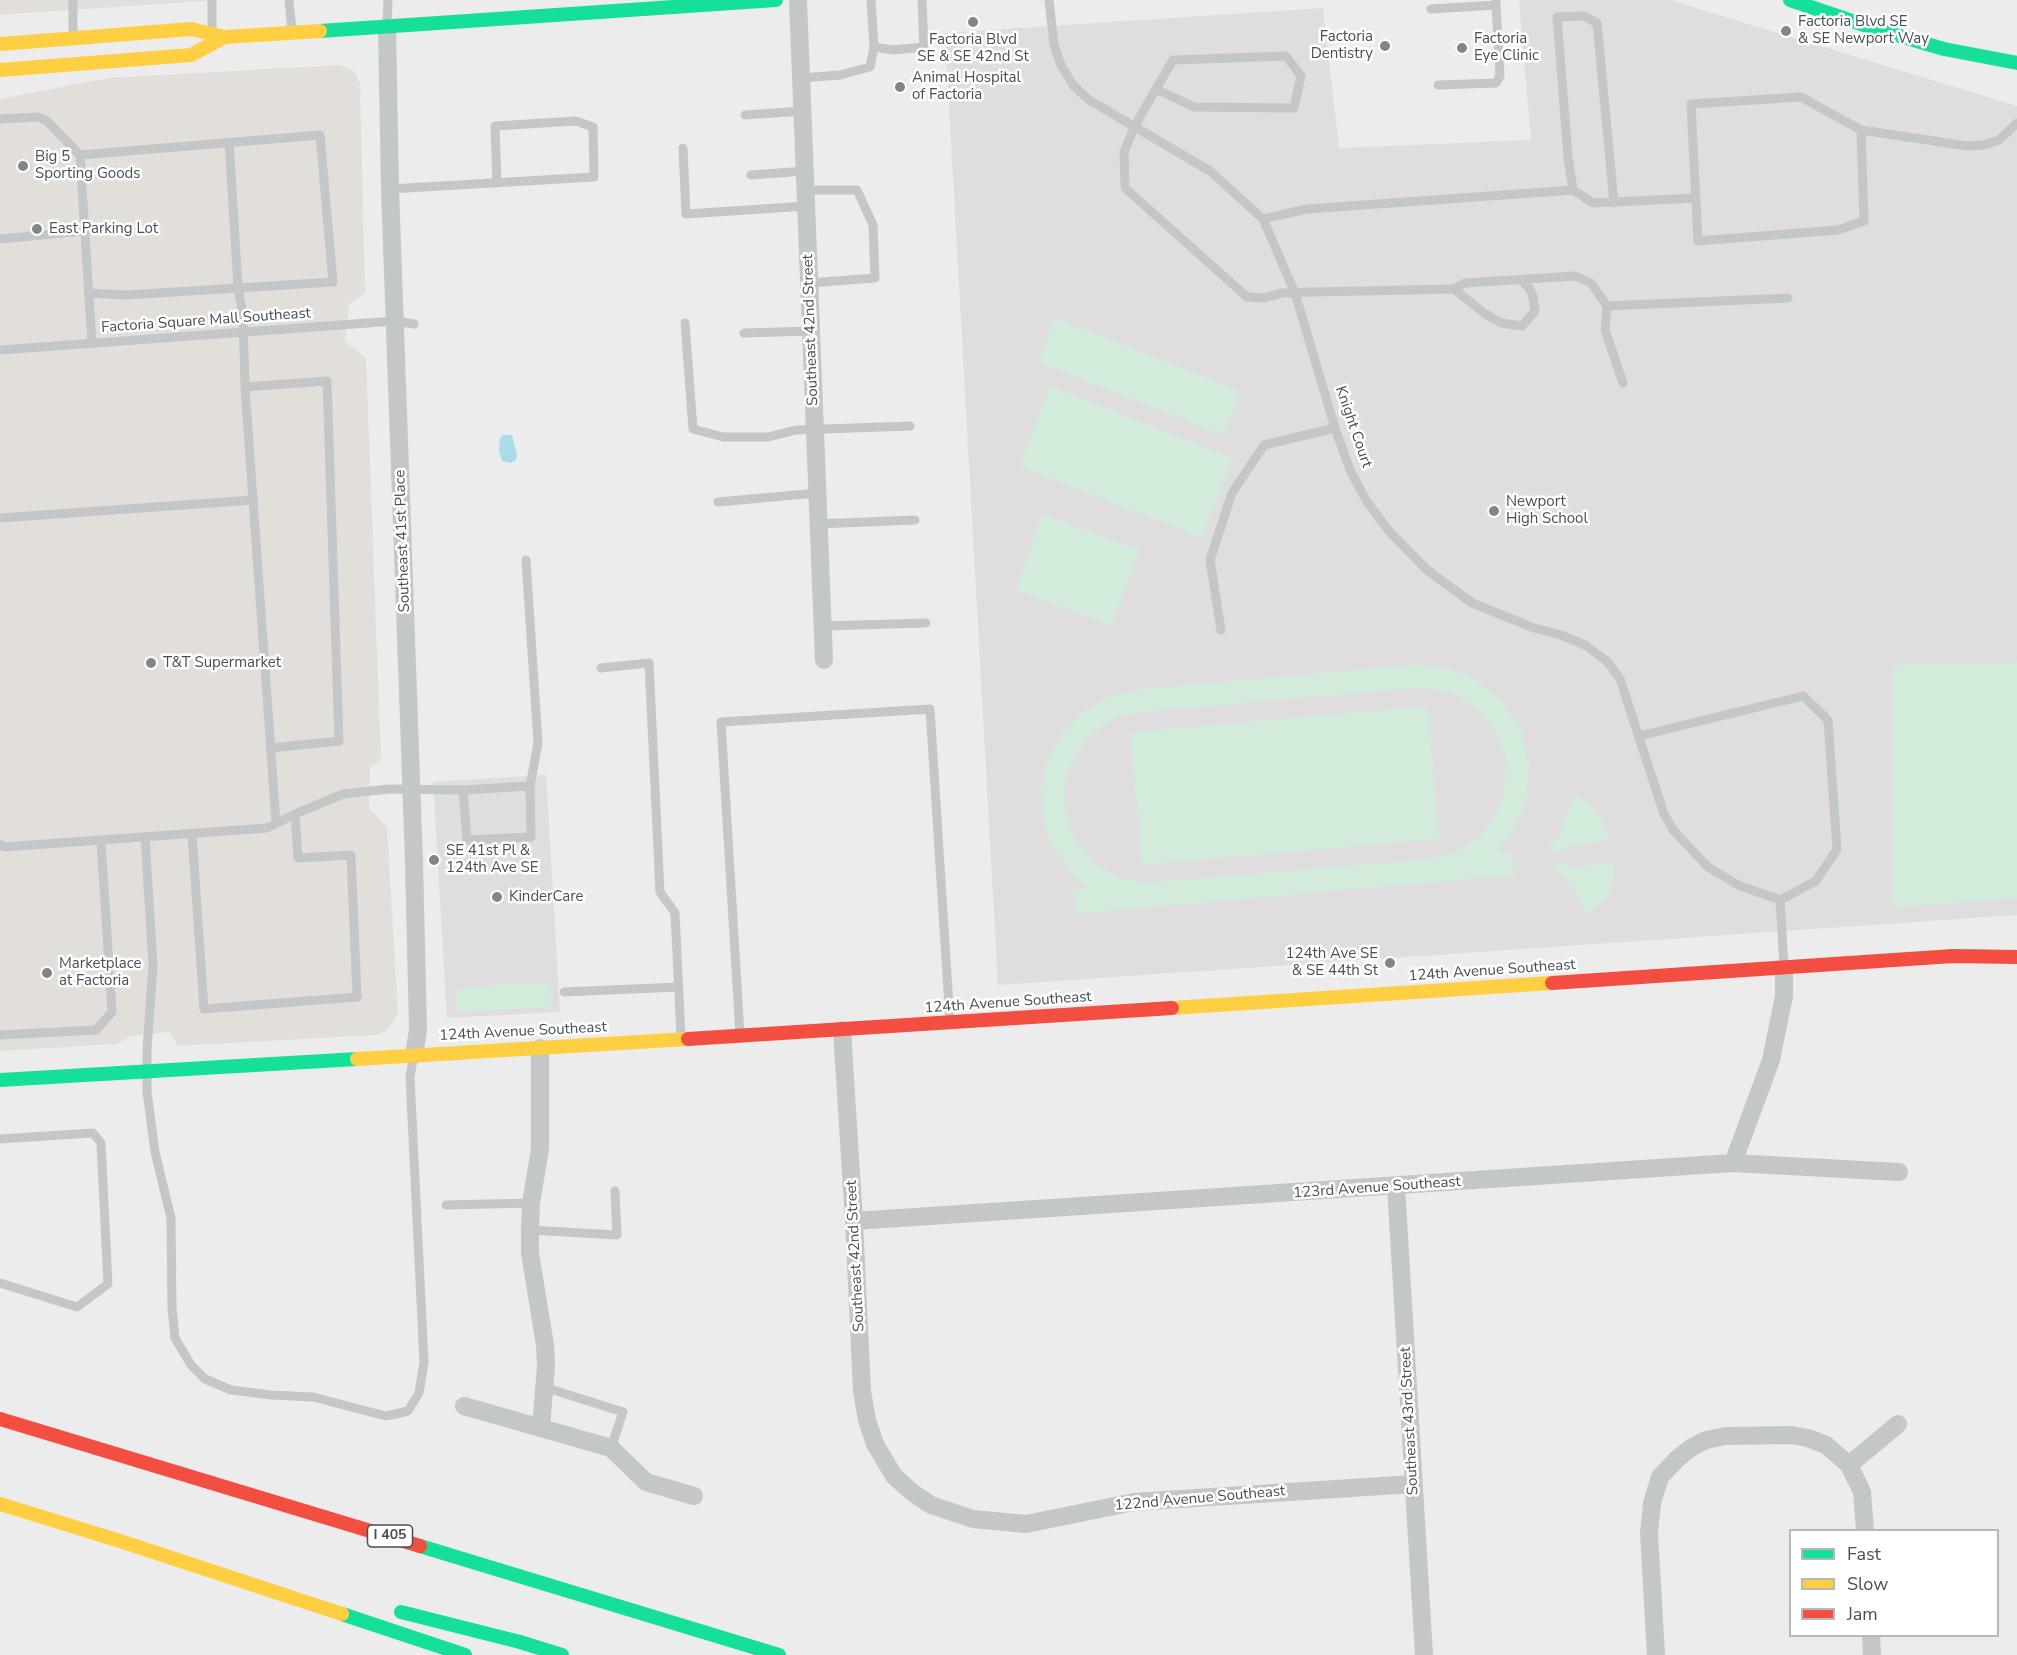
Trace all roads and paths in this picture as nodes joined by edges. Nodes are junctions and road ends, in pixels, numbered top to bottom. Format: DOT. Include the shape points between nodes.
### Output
graph roads {
  1 [pos="73,0"];
  2 [pos="212,0"];
  3 [pos="289,0"];
  4 [pos="388,0"];
  5 [pos="776,0"];
  6 [pos="798,0"];
  7 [pos="871,0"];
  8 [pos="922,0"];
  9 [pos="1049,0"];
  10 [pos="1790,0"];
  11 [pos="1496,2"];
  12 [pos="653,4"];
  13 [pos="1431,9"];
  14 [pos="387,28"];
  15 [pos="292,32"];
  16 [pos="219,36"];
  17 [pos="74,38"];
  18 [pos="0,44"];
  19 [pos="874,47"];
  20 [pos="2017,63"];
  21 [pos="0,70"];
  22 [pos="801,78"];
  23 [pos="1438,85"];
  24 [pos="1156,89"];
  25 [pos="802,111"];
  26 [pos="745,115"];
  27 [pos="0,119"];
  28 [pos="2017,123"];
  29 [pos="1135,126"];
  30 [pos="1861,130"];
  31 [pos="229,142"];
  32 [pos="682,148"];
  33 [pos="80,155"];
  34 [pos="805,171"];
  35 [pos="751,174"];
  36 [pos="497,183"];
  37 [pos="390,189"];
  38 [pos="1573,190"];
  39 [pos="806,198"];
  40 [pos="1696,198"];
  41 [pos="1614,203"];
  42 [pos="1263,219"];
  43 [pos="85,231"];
  44 [pos="0,239"];
  45 [pos="1521,280"];
  46 [pos="809,283"];
  47 [pos="238,286"];
  48 [pos="1454,289"];
  49 [pos="89,293"];
  50 [pos="1295,293"];
  51 [pos="1788,297"];
  52 [pos="1607,306"];
  53 [pos="395,321"];
  54 [pos="685,323"];
  55 [pos="414,324"];
  56 [pos="811,331"];
  57 [pos="244,333"];
  58 [pos="744,333"];
  59 [pos="92,344"];
  60 [pos="0,350"];
  61 [pos="1623,383"];
  62 [pos="245,387"];
  63 [pos="910,426"];
  64 [pos="1335,428"];
  65 [pos="815,429"];
  66 [pos="817,493"];
  67 [pos="254,500"];
  68 [pos="718,502"];
  69 [pos="0,518"];
  70 [pos="915,520"];
  71 [pos="819,525"];
  72 [pos="526,560"];
  73 [pos="927,623"];
  74 [pos="823,626"];
  75 [pos="1221,630"];
  76 [pos="824,660"];
  77 [pos="600,668"];
  78 [pos="1639,736"];
  79 [pos="272,748"];
  80 [pos="530,786"];
  81 [pos="411,790"];
  82 [pos="463,790"];
  83 [pos="295,814"];
  84 [pos="276,823"];
  85 [pos="192,834"];
  86 [pos="145,837"];
  87 [pos="100,841"];
  88 [pos="0,844"];
  89 [pos="1780,900"];
  90 [pos="2017,957"];
  91 [pos="1784,967"];
  92 [pos="679,987"];
  93 [pos="564,992"];
  94 [pos="950,1023"];
  95 [pos="842,1030"];
  96 [pos="0,1035"];
  97 [pos="740,1035"];
  98 [pos="681,1039"];
  99 [pos="540,1048"];
  100 [pos="414,1055"];
  101 [pos="147,1072"];
  102 [pos="0,1080"];
  103 [pos="0,1139"];
  104 [pos="1732,1164"];
  105 [pos="1899,1172"];
  106 [pos="1396,1186"];
  107 [pos="615,1191"];
  108 [pos="531,1203"];
  109 [pos="446,1205"];
  110 [pos="854,1221"];
  111 [pos="530,1230"];
  112 [pos="0,1283"];
  113 [pos="544,1387"];
  114 [pos="464,1407"];
  115 [pos="0,1419"];
  116 [pos="1898,1424"];
  117 [pos="541,1428"];
  118 [pos="611,1448"];
  119 [pos="1849,1465"];
  120 [pos="894,1476"];
  121 [pos="1413,1484"];
  122 [pos="694,1496"];
  123 [pos="0,1504"];
  124 [pos="1865,1529"];
  125 [pos="120,1541"];
  126 [pos="315,1590"];
  127 [pos="383,1607"];
  128 [pos="1871,1637"];
  129 [pos="465,1655"];
  130 [pos="562,1655"];
  131 [pos="779,1655"];
  132 [pos="1424,1655"];
  133 [pos="1656,1655"];
  134 [pos="1872,1655"];
  1 -- 17 [label="lane"];
  2 -- 16 [label="lane"];
  3 -- 15 [label="lane"];
  4 -- 14 [label="lane"];
  5 -- 12 [label="main road"];
  6 -- 22 [label="street, Southeast 42nd Street"];
  7 -- 19 [label="lane"];
  8 -- 19 [label="lane" via="924,47"];
  9 -- 29 [label="lane, Knight Court" via="1054,45 1073,85 1089,100"];
  10 -- 20 [label="main road" via="1944,49"];
  11 -- 13 [label="lane"];
  11 -- 23 [label="lane" via="1500,76 1496,83"];
  12 -- 14 [label="main road"];
  14 -- 15 [label="main road"];
  14 -- 37 [label="street, Southeast 41st Place"];
  15 -- 16 [label="main road"];
  16 -- 17 [label="main road" via="191,29"];
  16 -- 21 [label="main road" via="191,56"];
  17 -- 18 [label="main road"];
  19 -- 22 [label="lane" via="870,67 840,75"];
  22 -- 25 [label="street, Southeast 42nd Street"];
  24 -- 24 [label="lane" via="1194,107 1294,108 1301,76 1286,56 1173,60"];
  24 -- 29 [label="lane"];
  25 -- 26 [label="lane"];
  25 -- 34 [label="street, Southeast 42nd Street"];
  27 -- 33 [label="lane" via="38,117"];
  28 -- 30 [label="lane" via="1999,140 1967,146"];
  29 -- 42 [label="lane, Knight Court" via="1210,171"];
  29 -- 50 [label="lane" via="1124,152 1125,188 1241,294 1263,298"];
  30 -- 40 [label="lane" via="1801,97 1692,104"];
  30 -- 40 [label="lane" via="1864,221 1838,230 1698,241"];
  31 -- 33 [label="lane"];
  31 -- 47 [label="lane"];
  31 -- 47 [label="lane" via="320,135 333,282"];
  32 -- 39 [label="lane" via="686,214"];
  33 -- 43 [label="lane"];
  34 -- 35 [label="lane"];
  34 -- 39 [label="street, Southeast 42nd Street"];
  36 -- 36 [label="lane" via="594,177 593,127 576,121 495,126"];
  36 -- 37 [label="lane"];
  37 -- 53 [label="street, Southeast 41st Place"];
  38 -- 41 [label="lane" via="1593,203"];
  38 -- 41 [label="lane" via="1557,17 1584,16 1597,23"];
  38 -- 42 [label="lane" via="1307,209"];
  39 -- 46 [label="street, Southeast 42nd Street"];
  39 -- 46 [label="lane" via="857,190 873,225 874,278"];
  40 -- 41 [label="lane"];
  42 -- 50 [label="lane, Knight Court"];
  43 -- 44 [label="lane"];
  43 -- 49 [label="lane"];
  45 -- 48 [label="lane" via="1465,283"];
  45 -- 48 [label="lane" via="1530,289 1535,311 1522,326 1501,323"];
  45 -- 52 [label="lane" via="1575,276 1591,283"];
  46 -- 56 [label="street, Southeast 42nd Street"];
  47 -- 49 [label="lane" via="126,295"];
  47 -- 57 [label="lane"];
  48 -- 50 [label="lane"];
  49 -- 59 [label="lane"];
  50 -- 64 [label="lane, Knight Court"];
  51 -- 52 [label="lane"];
  52 -- 61 [label="lane" via="1605,330"];
  53 -- 55 [label="lane, Factoria Square Mall Southeast"];
  53 -- 57 [label="lane, Factoria Square Mall Southeast"];
  53 -- 81 [label="street, Southeast 41st Place"];
  54 -- 65 [label="lane" via="693,429 723,437 768,437"];
  56 -- 58 [label="lane"];
  56 -- 65 [label="street, Southeast 42nd Street"];
  57 -- 59 [label="lane, Factoria Square Mall Southeast"];
  57 -- 62 [label="lane"];
  59 -- 60 [label="lane, Factoria Square Mall Southeast"];
  62 -- 67 [label="lane"];
  62 -- 79 [label="lane" via="327,381 339,741"];
  63 -- 65 [label="lane"];
  64 -- 75 [label="lane" via="1264,446 1232,493 1210,560"];
  64 -- 78 [label="lane, Knight Court" via="1367,502 1404,547 1427,570 1472,603 1585,645 1608,662 1620,679"];
  65 -- 66 [label="street, Southeast 42nd Street"];
  66 -- 68 [label="lane"];
  66 -- 71 [label="street, Southeast 42nd Street"];
  67 -- 69 [label="lane"];
  67 -- 79 [label="lane"];
  70 -- 71 [label="lane"];
  71 -- 74 [label="street, Southeast 42nd Street"];
  72 -- 80 [label="lane" via="538,743"];
  73 -- 74 [label="lane"];
  74 -- 76 [label="street, Southeast 42nd Street"];
  77 -- 92 [label="lane" via="649,663 660,892 675,913"];
  78 -- 89 [label="lane, Knight Court" via="1664,814 1674,831 1708,867 1738,885"];
  78 -- 89 [label="lane" via="1803,696 1828,720 1837,849 1816,881"];
  79 -- 84 [label="lane"];
  80 -- 82 [label="lane"];
  80 -- 82 [label="lane" via="531,837 467,840"];
  81 -- 82 [label="lane"];
  81 -- 83 [label="lane" via="344,794"];
  81 -- 100 [label="street, Southeast 41st Place" via="418,1030"];
  83 -- 84 [label="lane"];
  83 -- 85 [label="lane" via="298,858 351,855 357,997 204,1009"];
  84 -- 85 [label="lane" via="267,828"];
  85 -- 86 [label="lane"];
  86 -- 87 [label="lane"];
  86 -- 101 [label="lane" via="153,965"];
  87 -- 88 [label="lane" via="4,847"];
  87 -- 96 [label="lane" via="112,1012 96,1030"];
  89 -- 91 [label="lane"];
  90 -- 91 [label="main road, 124th Avenue Southeast" via="1953,956"];
  91 -- 94 [label="main road, 124th Avenue Southeast"];
  91 -- 104 [label="street" via="1784,996 1771,1060"];
  92 -- 93 [label="lane"];
  92 -- 98 [label="lane"];
  94 -- 95 [label="main road, 124th Avenue Southeast"];
  94 -- 97 [label="lane" via="930,709 721,722"];
  95 -- 97 [label="main road, 124th Avenue Southeast"];
  95 -- 110 [label="street, Southeast 42nd Street"];
  97 -- 98 [label="main road, 124th Avenue Southeast"];
  98 -- 99 [label="main road, 124th Avenue Southeast"];
  99 -- 100 [label="main road, 124th Avenue Southeast"];
  99 -- 108 [label="street" via="540,1149"];
  100 -- 101 [label="main road, 124th Avenue Southeast"];
  100 -- 101 [label="lane" via="410,1077 424,1362 419,1394 408,1411 386,1416 313,1397 231,1390 205,1379 191,1365 175,1338 171,1218 155,1152"];
  101 -- 102 [label="main road, 124th Avenue Southeast"];
  103 -- 112 [label="lane" via="93,1133 101,1143 108,1284 77,1306"];
  104 -- 105 [label="street, 123rd Avenue Southeast"];
  104 -- 106 [label="street, 123rd Avenue Southeast"];
  106 -- 110 [label="street, 123rd Avenue Southeast"];
  106 -- 121 [label="street, Southeast 43rd Street"];
  107 -- 111 [label="lane" via="617,1235"];
  108 -- 109 [label="lane"];
  108 -- 111 [label="street"];
  110 -- 120 [label="street, Southeast 42nd Street" via="862,1391 875,1444"];
  111 -- 113 [label="street" via="545,1346"];
  113 -- 117 [label="street"];
  113 -- 118 [label="lane" via="623,1412"];
  114 -- 117 [label="street"];
  115 -- 131 [label="main road, I 405"];
  116 -- 119 [label="street"];
  117 -- 118 [label="street"];
  118 -- 122 [label="street" via="646,1482"];
  119 -- 124 [label="street" via="1862,1492"];
  119 -- 133 [label="street" via="1826,1445 1791,1435 1706,1440 1677,1459 1660,1477 1652,1503 1649,1533"];
  120 -- 121 [label="street, 122nd Avenue Southeast" via="931,1505 973,1520 1007,1524 1026,1524 1134,1502"];
  121 -- 132 [label="street, Southeast 43rd Street"];
  123 -- 125 [label="main road"];
  125 -- 126 [label="main road"];
  125 -- 129 [label="main road"];
  127 -- 130 [label="main road"];
  128 -- 134 [label="street"];
}
